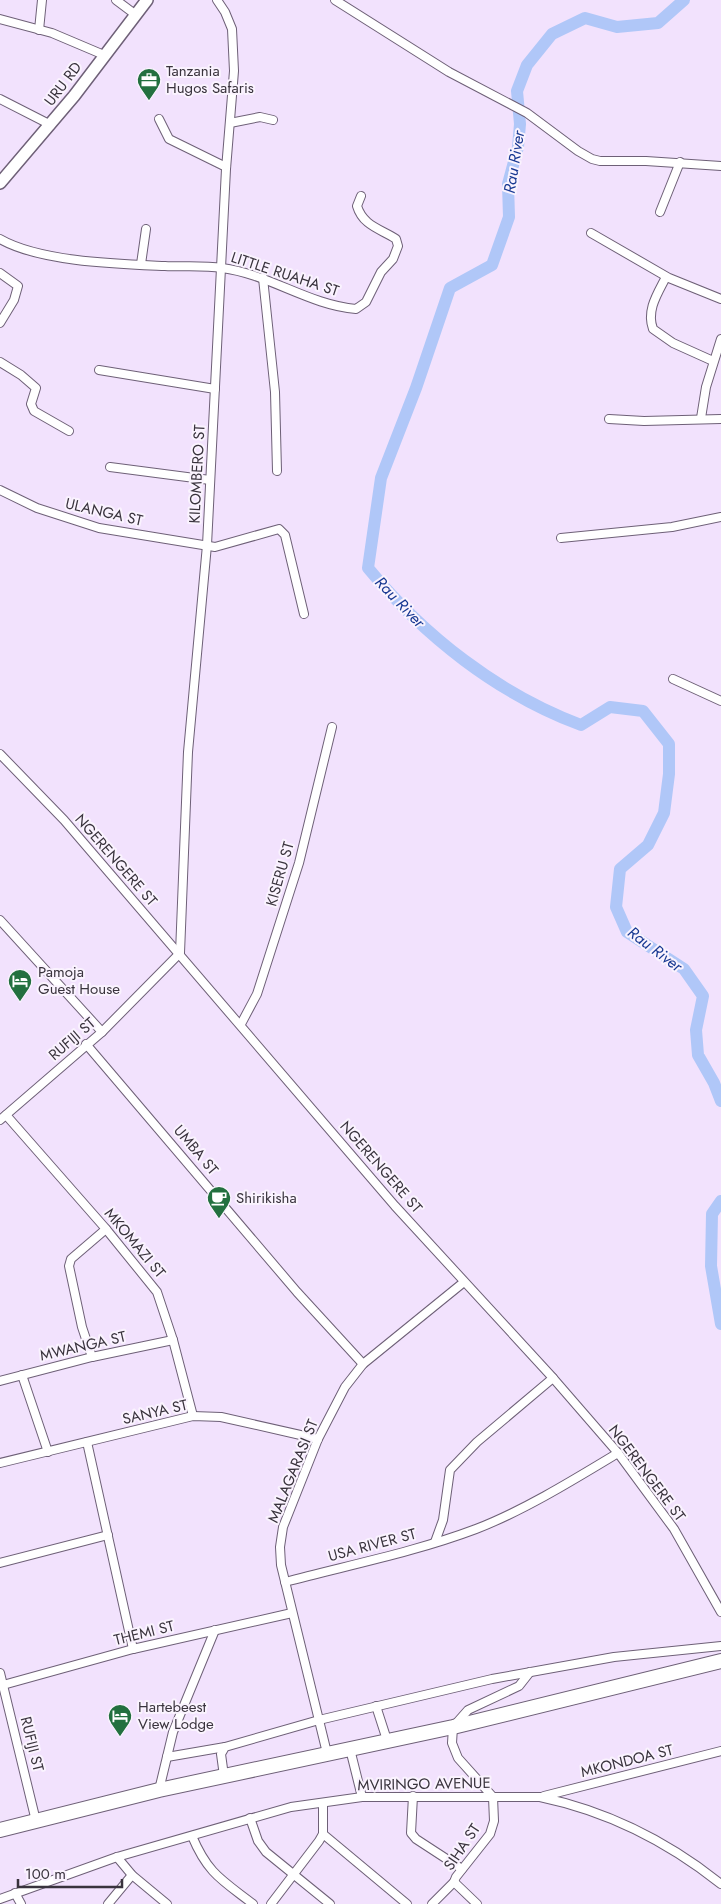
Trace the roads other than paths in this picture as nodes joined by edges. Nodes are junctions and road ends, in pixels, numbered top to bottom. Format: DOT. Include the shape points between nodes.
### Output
graph roads {
  1 [pos="42,0"];
  2 [pos="116,0"];
  3 [pos="147,0"];
  4 [pos="217,0"];
  5 [pos="336,0"];
  6 [pos="136,15"];
  7 [pos="0,19"];
  8 [pos="39,30"];
  9 [pos="104,55"];
  10 [pos="0,98"];
  11 [pos="159,119"];
  12 [pos="273,120"];
  13 [pos="230,123"];
  14 [pos="50,125"];
  15 [pos="680,162"];
  16 [pos="721,166"];
  17 [pos="226,167"];
  18 [pos="0,183"];
  19 [pos="361,196"];
  20 [pos="660,212"];
  21 [pos="146,229"];
  22 [pos="591,233"];
  23 [pos="0,239"];
  24 [pos="141,264"];
  25 [pos="221,268"];
  26 [pos="0,273"];
  27 [pos="666,277"];
  28 [pos="263,278"];
  29 [pos="721,299"];
  30 [pos="0,323"];
  31 [pos="721,339"];
  32 [pos="713,361"];
  33 [pos="0,362"];
  34 [pos="99,370"];
  35 [pos="215,389"];
  36 [pos="609,418"];
  37 [pos="702,418"];
  38 [pos="721,418"];
  39 [pos="69,430"];
  40 [pos="110,467"];
  41 [pos="277,471"];
  42 [pos="210,480"];
  43 [pos="0,490"];
  44 [pos="721,517"];
  45 [pos="561,538"];
  46 [pos="207,545"];
  47 [pos="304,614"];
  48 [pos="673,679"];
  49 [pos="721,701"];
  50 [pos="332,727"];
  51 [pos="0,754"];
  52 [pos="0,920"];
  53 [pos="180,953"];
  54 [pos="240,1024"];
  55 [pos="102,1032"];
  56 [pos="86,1044"];
  57 [pos="3,1117"];
  58 [pos="106,1229"];
  59 [pos="464,1282"];
  60 [pos="173,1340"];
  61 [pos="92,1357"];
  62 [pos="363,1364"];
  63 [pos="22,1375"];
  64 [pos="553,1378"];
  65 [pos="0,1381"];
  66 [pos="193,1416"];
  67 [pos="318,1439"];
  68 [pos="87,1442"];
  69 [pos="48,1452"];
  70 [pos="618,1453"];
  71 [pos="0,1463"];
  72 [pos="108,1535"];
  73 [pos="435,1542"];
  74 [pos="0,1563"];
  75 [pos="285,1582"];
  76 [pos="721,1612"];
  77 [pos="292,1613"];
  78 [pos="215,1630"];
  79 [pos="721,1646"];
  80 [pos="134,1650"];
  81 [pos="721,1661"];
  82 [pos="530,1672"];
  83 [pos="0,1673"];
  84 [pos="3,1685"];
  85 [pos="376,1706"];
  86 [pos="319,1720"];
  87 [pos="453,1727"];
  88 [pos="387,1740"];
  89 [pos="225,1747"];
  90 [pos="350,1749"];
  91 [pos="721,1751"];
  92 [pos="327,1753"];
  93 [pos="167,1757"];
  94 [pos="224,1776"];
  95 [pos="159,1790"];
  96 [pos="413,1796"];
  97 [pos="362,1797"];
  98 [pos="493,1797"];
  99 [pos="540,1797"];
  100 [pos="323,1803"];
  101 [pos="250,1818"];
  102 [pos="36,1821"];
  103 [pos="0,1830"];
  104 [pos="322,1834"];
  105 [pos="192,1836"];
  106 [pos="117,1857"];
  107 [pos="462,1869"];
  108 [pos="293,1874"];
  109 [pos="132,1875"];
  110 [pos="454,1882"];
  111 [pos="721,1884"];
  112 [pos="15,1893"];
  113 [pos="0,1899"];
  114 [pos="20,1904"];
  115 [pos="108,1904"];
  116 [pos="167,1904"];
  117 [pos="253,1904"];
  118 [pos="271,1904"];
  119 [pos="330,1904"];
  120 [pos="407,1904"];
  121 [pos="432,1904"];
  122 [pos="477,1904"];
  1 -- 8 [label="street"];
  2 -- 6 [label="street"];
  3 -- 6 [label="street, URU RD"];
  4 -- 13 [label="street, KILOMBERO ST" via="228,19 233,39"];
  5 -- 15 [label="street" via="433,62 527,113 592,159"];
  6 -- 9 [label="street, URU RD"];
  7 -- 8 [label="street"];
  8 -- 9 [label="street"];
  9 -- 14 [label="street, URU RD"];
  10 -- 14 [label="street"];
  11 -- 17 [label="street" via="169,139"];
  12 -- 13 [label="street" via="260,117"];
  13 -- 17 [label="street, KILOMBERO ST"];
  14 -- 18 [label="street, URU RD"];
  15 -- 16 [label="street"];
  15 -- 20 [label="street"];
  17 -- 25 [label="street, KILOMBERO ST"];
  19 -- 28 [label="street, LITTLE RUAHA ST" via="357,206 362,216 379,232 396,239 398,246 393,259 381,272 360,308 346,308 311,298"];
  21 -- 24 [label="street"];
  22 -- 27 [label="street"];
  23 -- 24 [label="street, LITTLE RUAHA ST" via="22,248 69,258"];
  24 -- 25 [label="street, LITTLE RUAHA ST"];
  25 -- 28 [label="street, LITTLE RUAHA ST"];
  25 -- 35 [label="street, KILOMBERO ST"];
  26 -- 30 [label="street" via="18,286"];
  27 -- 29 [label="street"];
  27 -- 32 [label="street" via="652,308 652,329"];
  28 -- 41 [label="street" via="275,392"];
  31 -- 32 [label="street"];
  32 -- 37 [label="street"];
  33 -- 39 [label="street" via="36,388 31,404 34,411"];
  34 -- 35 [label="street"];
  35 -- 42 [label="street, KILOMBERO ST"];
  36 -- 37 [label="street" via="644,421"];
  37 -- 38 [label="street"];
  40 -- 42 [label="street"];
  42 -- 46 [label="street, KILOMBERO ST"];
  43 -- 46 [label="street, ULANGA ST" via="37,508 99,528"];
  44 -- 45 [label="street" via="672,527"];
  46 -- 47 [label="street, ULANGA ST" via="222,546 281,530 285,535"];
  46 -- 53 [label="street, KILOMBERO ST" via="188,752"];
  48 -- 49 [label="street"];
  50 -- 54 [label="street, KISERU ST" via="299,863 258,994"];
  51 -- 53 [label="street, NGERENGERE ST" via="64,820"];
  52 -- 55 [label="street"];
  53 -- 54 [label="street, NGERENGERE ST"];
  53 -- 55 [label="street, RUFIJI ST"];
  54 -- 59 [label="street, NGERENGERE ST"];
  55 -- 56 [label="street, RUFIJI ST"];
  56 -- 57 [label="street, RUFIJI ST"];
  56 -- 62 [label="street, UMBA ST" via="297,1292"];
  57 -- 58 [label="street, MKOMAZI ST"];
  58 -- 60 [label="street, MKOMAZI ST" via="157,1292"];
  58 -- 61 [label="street" via="71,1259 68,1266"];
  59 -- 62 [label="street, MALAGARASI ST"];
  59 -- 64 [label="street, NGERENGERE ST"];
  60 -- 61 [label="street, MWANGA ST"];
  60 -- 66 [label="street, MKOMAZI ST"];
  61 -- 63 [label="street, MWANGA ST"];
  62 -- 67 [label="street, MALAGARASI ST" via="345,1387"];
  63 -- 65 [label="street, MWANGA ST"];
  63 -- 69 [label="street"];
  64 -- 70 [label="street, NGERENGERE ST"];
  64 -- 73 [label="street, USA RIVER ST" via="477,1442 450,1470 443,1520"];
  66 -- 67 [label="street, SANYA ST" via="222,1417"];
  66 -- 68 [label="street, SANYA ST"];
  67 -- 75 [label="street, MALAGARASI ST" via="283,1527 280,1547"];
  68 -- 69 [label="street, SANYA ST"];
  68 -- 72 [label="street"];
  69 -- 71 [label="street, SANYA ST"];
  70 -- 73 [label="street" via="503,1517"];
  70 -- 76 [label="street, NGERENGERE ST" via="674,1529"];
  72 -- 74 [label="street"];
  72 -- 80 [label="street"];
  73 -- 75 [label="street, USA RIVER ST"];
  75 -- 77 [label="street, MALAGARASI ST"];
  77 -- 78 [label="street, THEMI ST"];
  77 -- 86 [label="street, MALAGARASI ST"];
  78 -- 80 [label="street, THEMI ST"];
  78 -- 93 [label="street" via="173,1732"];
  79 -- 82 [label="street" via="614,1657"];
  80 -- 84 [label="street, THEMI ST"];
  81 -- 87 [label="highway"];
  82 -- 85 [label="street"];
  82 -- 87 [label="street" via="518,1686 468,1710"];
  83 -- 84 [label="street, RUFIJI ST"];
  84 -- 102 [label="street, RUFIJI ST"];
  85 -- 86 [label="street"];
  85 -- 88 [label="street"];
  86 -- 89 [label="street"];
  86 -- 92 [label="street, MALAGARASI ST"];
  87 -- 88 [label="highway"];
  87 -- 98 [label="street" via="452,1743 458,1758"];
  88 -- 90 [label="highway"];
  89 -- 93 [label="street"];
  89 -- 94 [label="street" via="221,1754"];
  90 -- 92 [label="highway"];
  90 -- 97 [label="street"];
  91 -- 99 [label="street, MKONDOA ST"];
  92 -- 94 [label="highway"];
  93 -- 95 [label="street"];
  94 -- 95 [label="highway"];
  95 -- 102 [label="highway"];
  96 -- 97 [label="street, MVIRINGO AVENUE"];
  96 -- 98 [label="street, MVIRINGO AVENUE"];
  96 -- 107 [label="street" via="411,1833"];
  97 -- 100 [label="street, MVIRINGO AVENUE"];
  98 -- 99 [label="street, MVIRINGO AVENUE"];
  98 -- 107 [label="street, SIHA ST" via="494,1821 490,1834"];
  99 -- 111 [label="street, MVIRINGO AVENUE" via="566,1802 643,1832 696,1864"];
  100 -- 101 [label="street, MVIRINGO AVENUE" via="290,1807"];
  100 -- 104 [label="street"];
  101 -- 105 [label="street, MVIRINGO AVENUE"];
  101 -- 108 [label="street" via="258,1841 266,1852"];
  102 -- 103 [label="highway"];
  104 -- 108 [label="street"];
  104 -- 120 [label="street"];
  105 -- 106 [label="street, MVIRINGO AVENUE"];
  105 -- 117 [label="street" via="202,1859 215,1875"];
  106 -- 109 [label="street"];
  106 -- 112 [label="street, MVIRINGO AVENUE"];
  107 -- 110 [label="street, SIHA ST"];
  108 -- 118 [label="street"];
  108 -- 119 [label="street"];
  109 -- 115 [label="street"];
  109 -- 116 [label="street"];
  110 -- 121 [label="street"];
  110 -- 122 [label="street, SIHA ST"];
  112 -- 113 [label="street, MVIRINGO AVENUE"];
  112 -- 114 [label="street"];
}
